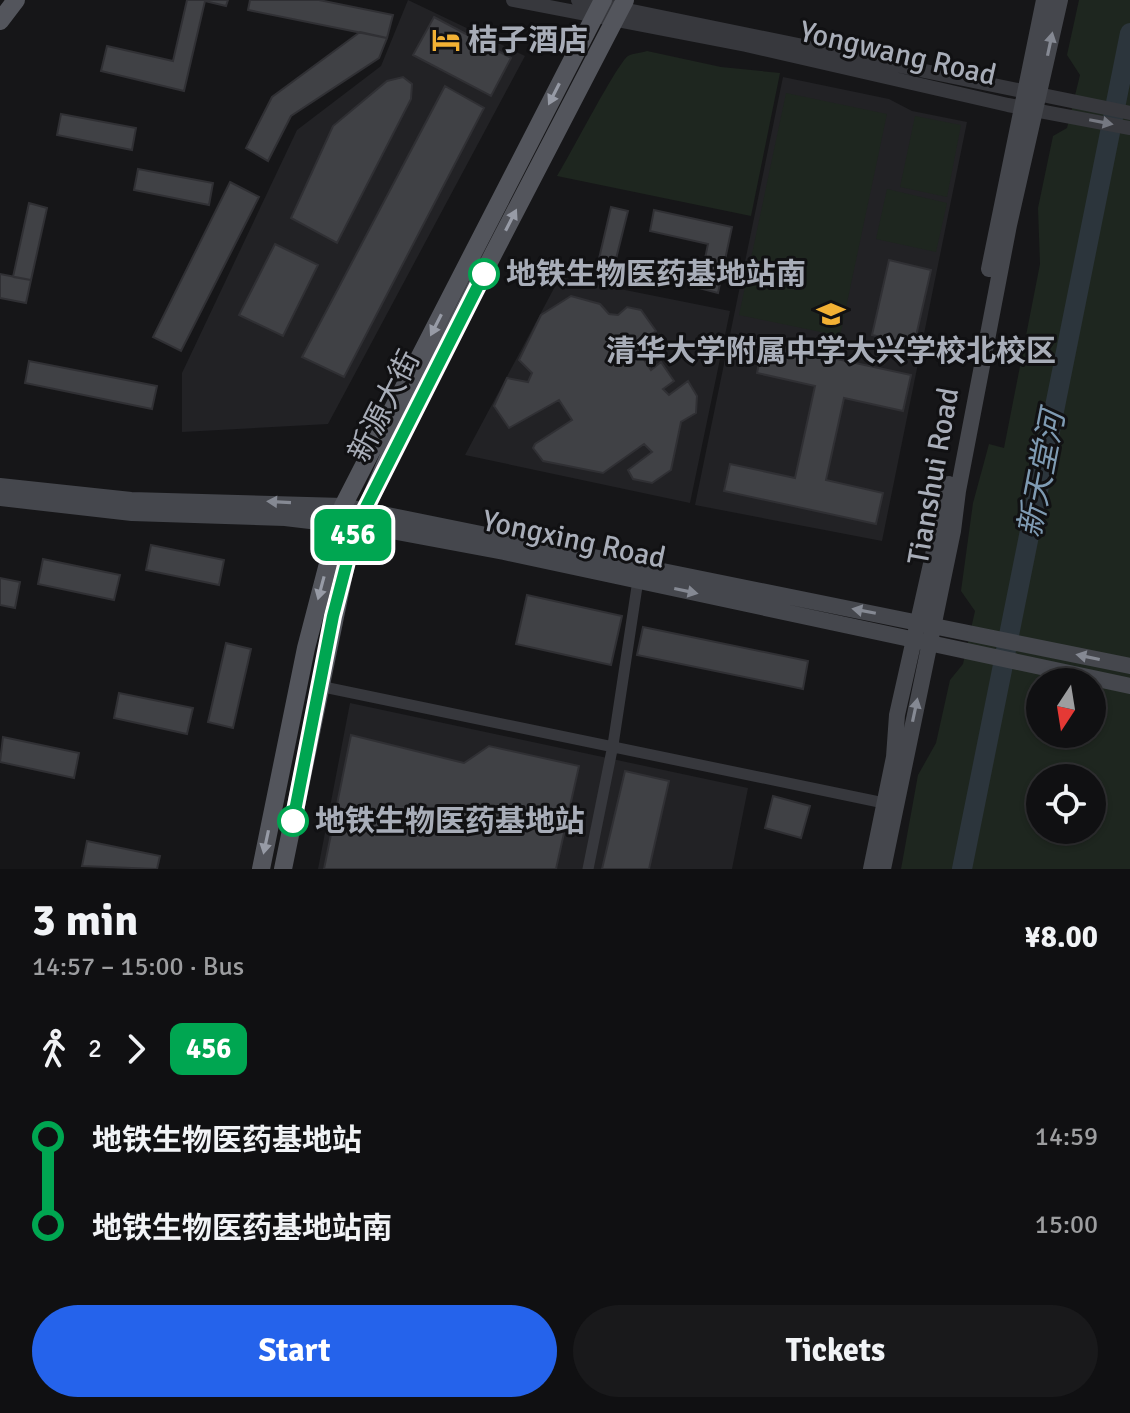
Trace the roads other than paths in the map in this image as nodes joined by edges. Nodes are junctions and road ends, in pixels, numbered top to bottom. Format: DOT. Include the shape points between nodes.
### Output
graph roads {
  1 [pos="16,0"];
  2 [pos="513,0"];
  3 [pos="578,0"];
  4 [pos="1044,0"];
  5 [pos="1060,0"];
  6 [pos="599,7"];
  7 [pos="620,10"];
  8 [pos="0,21"];
  9 [pos="1030,100"];
  10 [pos="1130,113"];
  11 [pos="1130,128"];
  12 [pos="0,486"];
  13 [pos="0,498"];
  14 [pos="350,517"];
  15 [pos="638,580"];
  16 [pos="925,624"];
  17 [pos="921,641"];
  18 [pos="1130,666"];
  19 [pos="319,686"];
  20 [pos="1130,686"];
  21 [pos="613,745"];
  22 [pos="884,804"];
  23 [pos="261,869"];
  24 [pos="283,869"];
  25 [pos="588,869"];
  26 [pos="871,869"];
  27 [pos="883,869"];
  1 -- 8 [label="main road"];
  2 -- 6 [label="street, Yongwang Road"];
  3 -- 6 [label="street, Yongwang Road"];
  4 -- 9 [label="main road, Tianshui Road"];
  9 -- 5 [label="main road, Tianshui Road, one-way"];
  6 -- 7 [label="street, Yongwang Road"];
  6 -- 14 [label="main road, 新源大街, one-way"];
  7 -- 9 [label="street, Yongwang Road" via="746,45"];
  14 -- 7 [label="main road, 新源大街, one-way"];
  9 -- 10 [label="street, Yongwang Road" via="1075,101"];
  9 -- 11 [label="street, Yongwang Road, one-way" via="1072,116"];
  9 -- 16 [label="main road, Tianshui Road"];
  14 -- 12 [label="main road, Yongxing Road, one-way"];
  13 -- 14 [label="main road, Yongxing Road" via="132,513"];
  14 -- 15 [label="main road, Yongxing Road"];
  16 -- 14 [label="main road, Yongxing Road, one-way"];
  14 -- 19 [label="main road, 新源大街"];
  14 -- 23 [label="main road, 新源大街, one-way" via="306,648"];
  15 -- 17 [label="main road, Yongxing Road, one-way"];
  15 -- 21 [label="street"];
  16 -- 17 [label="main road, Tianshui Road"];
  18 -- 16 [label="main road, Yongxing Road, one-way"];
  17 -- 20 [label="main road, Yongxing Road"];
  17 -- 22 [label="main road, Tianshui Road"];
  27 -- 17 [label="main road, Tianshui Road, one-way"];
  19 -- 21 [label="street"];
  19 -- 24 [label="main road, 新源大街"];
  21 -- 22 [label="street"];
  21 -- 25 [label="street"];
  22 -- 26 [label="main road, Tianshui Road"];
}
